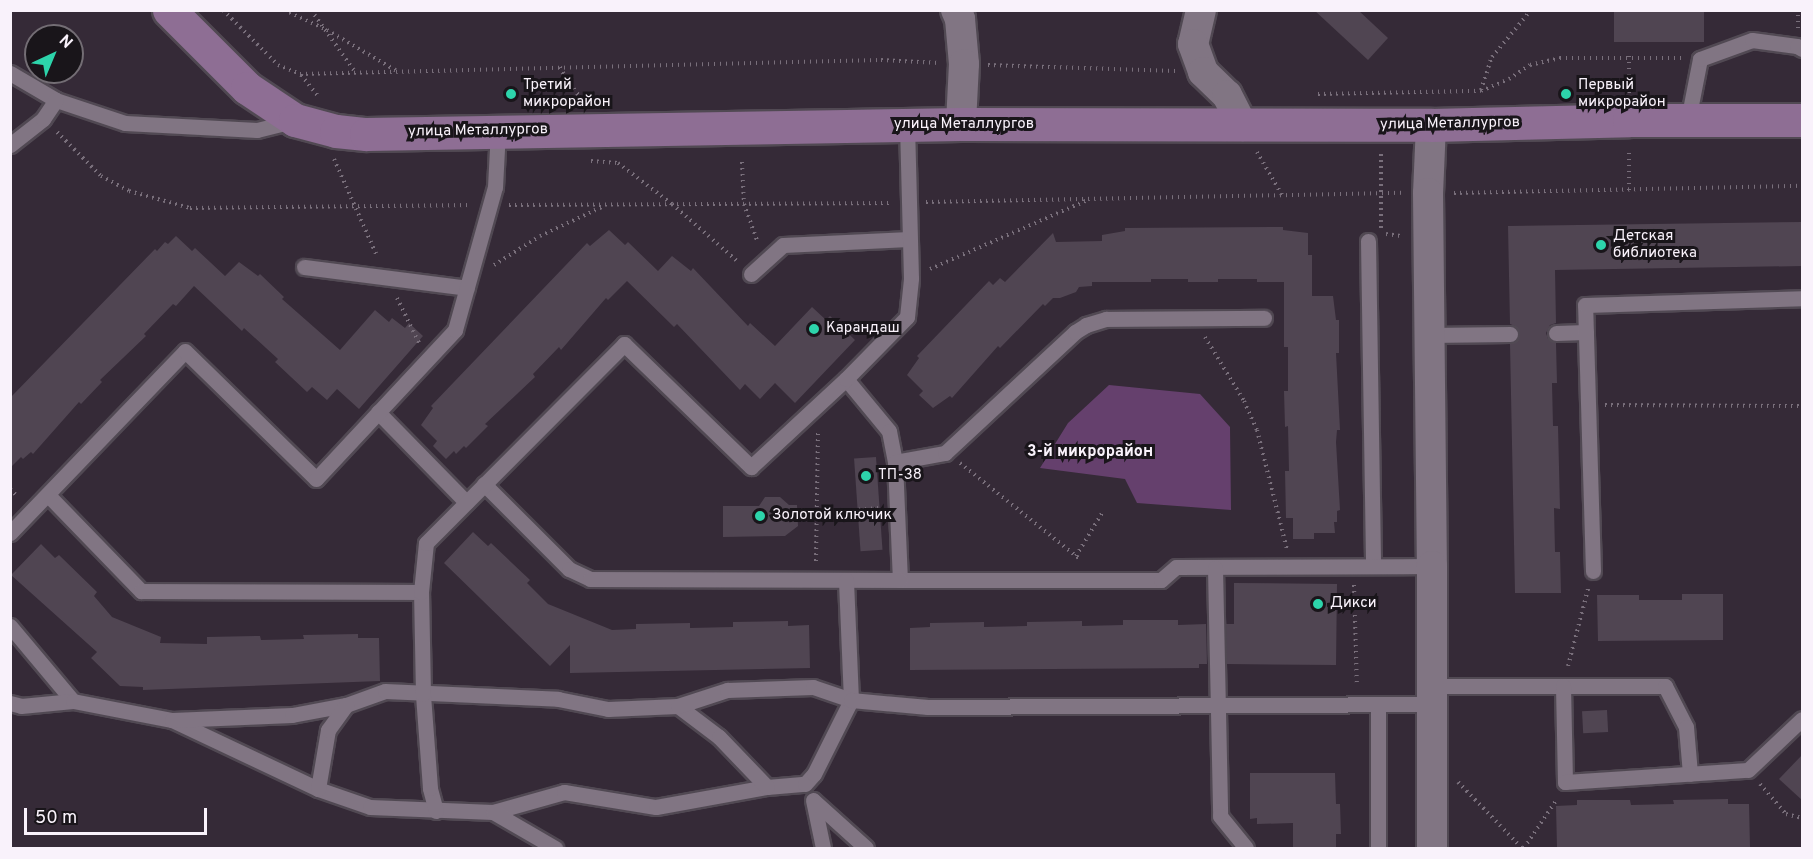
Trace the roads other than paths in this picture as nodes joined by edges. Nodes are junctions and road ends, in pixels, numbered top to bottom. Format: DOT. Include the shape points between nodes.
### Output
graph roads {
  1 [pos="169,10"];
  2 [pos="956,10"];
  3 [pos="1201,10"];
  4 [pos="1803,49"];
  5 [pos="10,73"];
  6 [pos="56,100"];
  7 [pos="295,120"];
  8 [pos="1688,120"];
  9 [pos="1803,120"];
  10 [pos="961,124"];
  11 [pos="907,125"];
  12 [pos="1431,125"];
  13 [pos="1243,126"];
  14 [pos="498,130"];
  15 [pos="10,145"];
  16 [pos="909,239"];
  17 [pos="1368,241"];
  18 [pos="304,267"];
  19 [pos="751,273"];
  20 [pos="467,288"];
  21 [pos="1803,298"];
  22 [pos="1264,318"];
  23 [pos="1586,332"];
  24 [pos="1556,333"];
  25 [pos="1510,334"];
  26 [pos="1430,335"];
  27 [pos="846,379"];
  28 [pos="378,412"];
  29 [pos="895,462"];
  30 [pos="484,484"];
  31 [pos="48,495"];
  32 [pos="466,502"];
  33 [pos="11,532"];
  34 [pos="1373,566"];
  35 [pos="1432,566"];
  36 [pos="1215,568"];
  37 [pos="1593,571"];
  38 [pos="846,580"];
  39 [pos="900,580"];
  40 [pos="422,592"];
  41 [pos="10,626"];
  42 [pos="1563,686"];
  43 [pos="423,694"];
  44 [pos="1433,695"];
  45 [pos="851,700"];
  46 [pos="74,701"];
  47 [pos="10,703"];
  48 [pos="1378,704"];
  49 [pos="346,705"];
  50 [pos="678,706"];
  51 [pos="1217,706"];
  52 [pos="1803,719"];
  53 [pos="172,720"];
  54 [pos="1690,774"];
  55 [pos="805,784"];
  56 [pos="767,787"];
  57 [pos="318,789"];
  58 [pos="814,801"];
  59 [pos="436,810"];
  60 [pos="493,812"];
  61 [pos="555,849"];
  62 [pos="823,849"];
  63 [pos="866,849"];
  64 [pos="1246,849"];
  65 [pos="1378,849"];
  66 [pos="1432,849"];
  1 -- 7 [label="street, улица Металлургов" via="247,88"];
  2 -- 10 [label="street" via="964,64"];
  3 -- 13 [label="street" via="1193,44 1203,72 1227,95"];
  4 -- 8 [label="lane" via="1752,40 1700,59"];
  5 -- 6 [label="lane"];
  6 -- 7 [label="lane" via="125,123 257,130"];
  6 -- 15 [label="lane" via="43,119"];
  7 -- 14 [label="street, улица Металлургов" via="366,134"];
  8 -- 9 [label="street, улица Металлургов"];
  8 -- 12 [label="street, улица Металлургов"];
  10 -- 11 [label="street, улица Металлургов"];
  10 -- 13 [label="street, улица Металлургов"];
  11 -- 14 [label="street, улица Металлургов"];
  11 -- 16 [label="lane"];
  12 -- 13 [label="street, улица Металлургов"];
  12 -- 26 [label="street"];
  14 -- 20 [label="lane" via="495,187"];
  16 -- 19 [label="lane" via="783,245"];
  16 -- 27 [label="lane" via="907,317"];
  17 -- 34 [label="lane"];
  18 -- 20 [label="lane"];
  20 -- 28 [label="lane" via="455,330"];
  21 -- 23 [label="lane" via="1586,305"];
  22 -- 29 [label="lane" via="1106,319 1086,325 945,453"];
  23 -- 24 [label="lane"];
  23 -- 37 [label="lane"];
  25 -- 26 [label="lane"];
  26 -- 35 [label="street"];
  27 -- 29 [label="lane" via="889,431"];
  27 -- 30 [label="lane" via="751,467 624,344"];
  28 -- 31 [label="lane" via="316,479 185,351"];
  28 -- 32 [label="lane"];
  29 -- 39 [label="lane"];
  30 -- 32 [label="lane"];
  30 -- 38 [label="lane" via="569,569 590,579"];
  31 -- 33 [label="lane"];
  31 -- 40 [label="lane" via="141,591"];
  32 -- 40 [label="lane" via="426,543"];
  34 -- 35 [label="lane"];
  34 -- 36 [label="lane"];
  35 -- 44 [label="street"];
  36 -- 39 [label="lane" via="1176,567 1161,580"];
  36 -- 51 [label="lane"];
  38 -- 39 [label="lane"];
  38 -- 45 [label="lane"];
  40 -- 43 [label="lane"];
  41 -- 46 [label="lane"];
  42 -- 44 [label="lane"];
  42 -- 54 [label="lane" via="1665,686 1686,727"];
  42 -- 54 [label="lane" via="1565,782"];
  43 -- 49 [label="lane" via="385,691"];
  43 -- 50 [label="lane" via="558,699 608,709"];
  43 -- 59 [label="lane" via="430,788"];
  44 -- 48 [label="lane"];
  44 -- 66 [label="street"];
  45 -- 50 [label="lane" via="813,687 748,689 727,690"];
  45 -- 51 [label="lane" via="928,707"];
  45 -- 55 [label="lane" via="814,774"];
  46 -- 47 [label="lane" via="21,706"];
  46 -- 53 [label="lane"];
  48 -- 51 [label="lane"];
  48 -- 65 [label="lane"];
  49 -- 53 [label="lane" via="292,715"];
  49 -- 57 [label="lane" via="328,730"];
  50 -- 56 [label="lane" via="719,737"];
  51 -- 64 [label="lane" via="1221,816"];
  52 -- 54 [label="lane" via="1749,770"];
  53 -- 57 [label="lane"];
  55 -- 56 [label="lane"];
  55 -- 58 [label="lane"];
  56 -- 60 [label="lane" via="656,807 564,792"];
  57 -- 59 [label="lane" via="370,807"];
  58 -- 62 [label="lane"];
  58 -- 63 [label="lane"];
  59 -- 60 [label="lane"];
  60 -- 61 [label="lane"];
}
